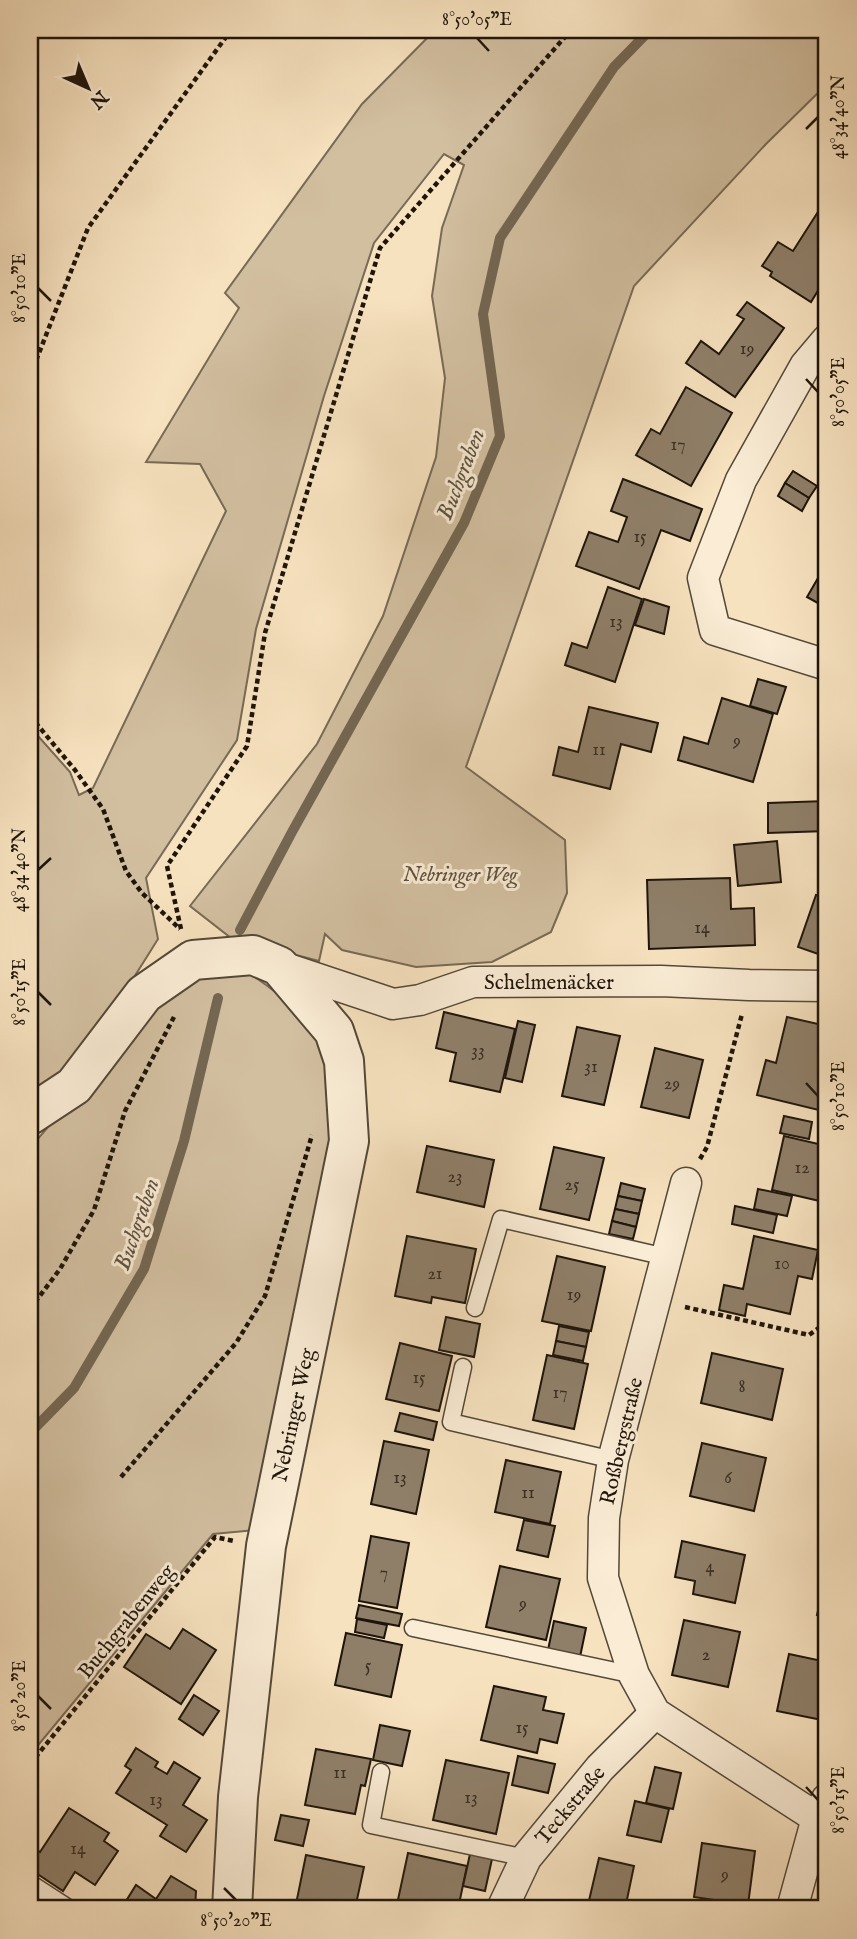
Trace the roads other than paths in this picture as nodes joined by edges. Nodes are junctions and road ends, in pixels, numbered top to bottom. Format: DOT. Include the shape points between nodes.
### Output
graph roads {
  1 [pos="827,340"];
  2 [pos="827,665"];
  3 [pos="279,966"];
  4 [pos="827,986"];
  5 [pos="30,1115"];
  6 [pos="686,1183"];
  7 [pos="666,1257"];
  8 [pos="475,1308"];
  9 [pos="463,1367"];
  10 [pos="613,1460"];
  11 [pos="413,1628"];
  12 [pos="634,1675"];
  13 [pos="655,1713"];
  14 [pos="381,1773"];
  15 [pos="822,1808"];
  16 [pos="527,1858"];
  17 [pos="30,1883"];
  18 [pos="70,1909"];
  19 [pos="232,1909"];
  20 [pos="502,1909"];
  21 [pos="792,1909"];
  1 -- 2 [label="street" via="806,366 741,480 704,578 715,631"];
  3 -- 4 [label="street, Schelmenäcker" via="393,1004 473,982"];
  3 -- 5 [label="street" via="253,955 192,960 144,994 74,1086"];
  3 -- 19 [label="street, Nebringer Weg" via="334,1031 344,1060 349,1141 266,1546"];
  6 -- 7 [label="street, Roßbergstraße"];
  7 -- 8 [label="lane" via="501,1219"];
  7 -- 10 [label="street, Roßbergstraße"];
  9 -- 10 [label="lane" via="451,1422"];
  10 -- 12 [label="street, Roßbergstraße" via="604,1518 603,1578"];
  11 -- 12 [label="lane"];
  12 -- 13 [label="street, Roßbergstraße"];
  13 -- 15 [label="street, Roßbergstraße"];
  13 -- 16 [label="street, Teckstraße" via="600,1769"];
  14 -- 16 [label="lane" via="371,1825"];
  15 -- 21 [label="street"];
  16 -- 20 [label="street, Teckstraße"];
  17 -- 18 [label="lane"];
}
